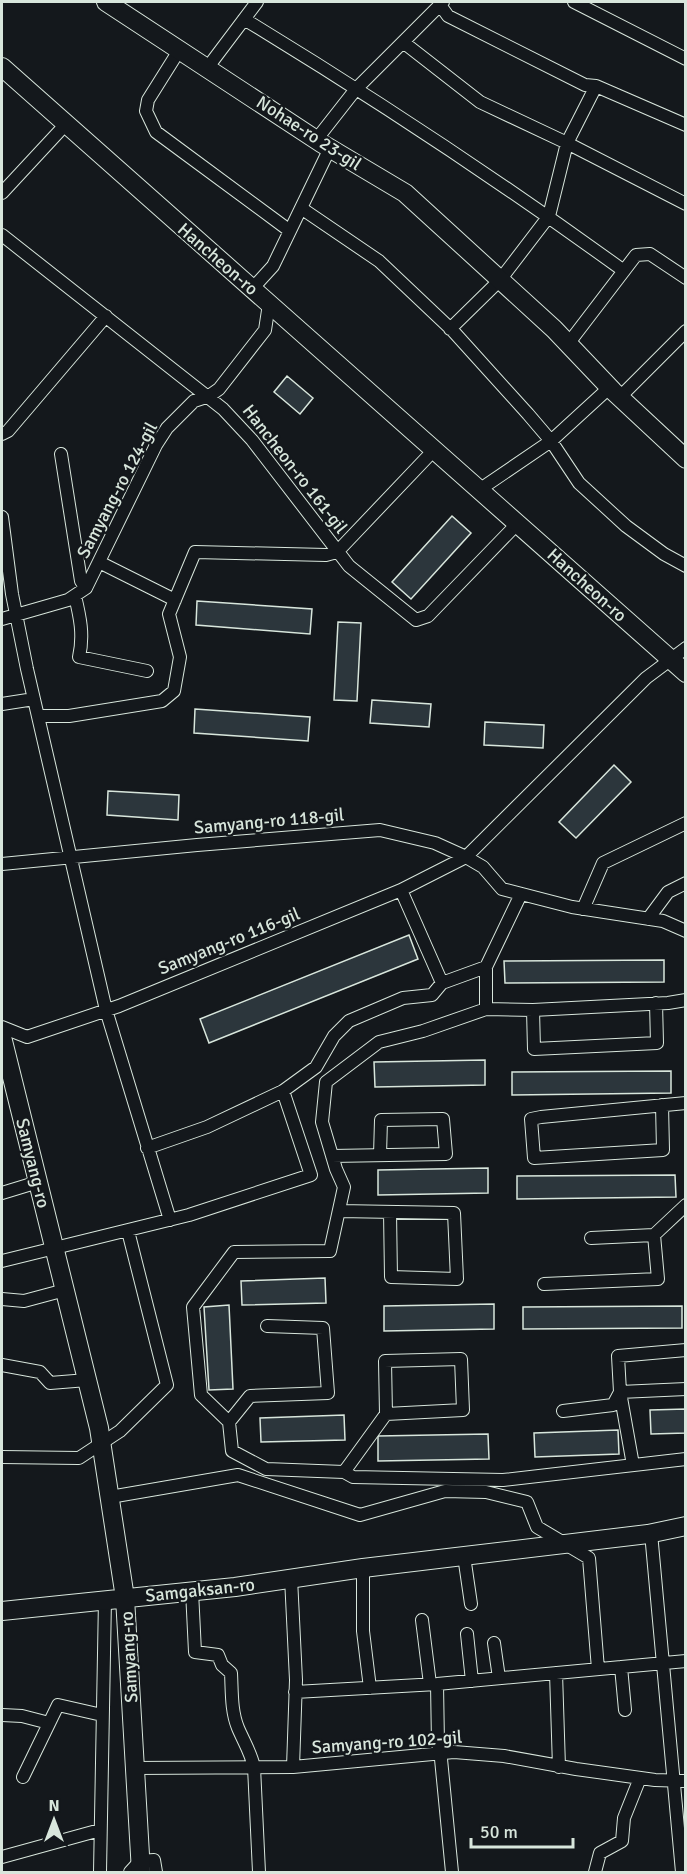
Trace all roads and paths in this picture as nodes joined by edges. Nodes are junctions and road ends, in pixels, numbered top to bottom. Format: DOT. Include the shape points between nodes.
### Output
graph roads {
  1 [pos="105,2"];
  2 [pos="257,2"];
  3 [pos="574,2"];
  4 [pos="441,3"];
  5 [pos="244,20"];
  6 [pos="403,42"];
  7 [pos="180,50"];
  8 [pos="686,59"];
  9 [pos="2,67"];
  10 [pos="208,67"];
  11 [pos="596,86"];
  12 [pos="356,89"];
  13 [pos="66,124"];
  14 [pos="686,125"];
  15 [pos="567,143"];
  16 [pos="323,144"];
  17 [pos="2,193"];
  18 [pos="686,204"];
  19 [pos="301,208"];
  20 [pos="549,216"];
  21 [pos="290,231"];
  22 [pos="2,235"];
  23 [pos="624,271"];
  24 [pos="686,278"];
  25 [pos="500,280"];
  26 [pos="252,289"];
  27 [pos="268,303"];
  28 [pos="106,316"];
  29 [pos="450,329"];
  30 [pos="686,331"];
  31 [pos="568,344"];
  32 [pos="615,392"];
  33 [pos="209,396"];
  34 [pos="2,434"];
  35 [pos="551,441"];
  36 [pos="434,450"];
  37 [pos="61,454"];
  38 [pos="686,459"];
  39 [pos="479,490"];
  40 [pos="2,517"];
  41 [pos="517,524"];
  42 [pos="337,552"];
  43 [pos="99,562"];
  44 [pos="686,566"];
  45 [pos="86,588"];
  46 [pos="75,596"];
  47 [pos="175,600"];
  48 [pos="16,614"];
  49 [pos="2,619"];
  50 [pos="686,648"];
  51 [pos="670,659"];
  52 [pos="147,671"];
  53 [pos="686,673"];
  54 [pos="34,699"];
  55 [pos="2,704"];
  56 [pos="38,716"];
  57 [pos="686,823"];
  58 [pos="70,857"];
  59 [pos="466,857"];
  60 [pos="2,864"];
  61 [pos="686,884"];
  62 [pos="401,890"];
  63 [pos="521,894"];
  64 [pos="583,909"];
  65 [pos="648,919"];
  66 [pos="686,931"];
  67 [pos="486,967"];
  68 [pos="442,983"];
  69 [pos="686,1000"];
  70 [pos="656,1004"];
  71 [pos="486,1009"];
  72 [pos="106,1010"];
  73 [pos="533,1010"];
  74 [pos="2,1027"];
  75 [pos="2,1037"];
  76 [pos="283,1091"];
  77 [pos="686,1103"];
  78 [pos="662,1105"];
  79 [pos="147,1148"];
  80 [pos="380,1155"];
  81 [pos="332,1156"];
  82 [pos="38,1182"];
  83 [pos="2,1193"];
  84 [pos="686,1205"];
  85 [pos="339,1211"];
  86 [pos="390,1212"];
  87 [pos="170,1220"];
  88 [pos="128,1231"];
  89 [pos="654,1235"];
  90 [pos="591,1238"];
  91 [pos="54,1249"];
  92 [pos="2,1261"];
  93 [pos="544,1284"];
  94 [pos="64,1290"];
  95 [pos="2,1299"];
  96 [pos="267,1326"];
  97 [pos="686,1350"];
  98 [pos="2,1365"];
  99 [pos="87,1380"];
  100 [pos="686,1389"];
  101 [pos="620,1392"];
  102 [pos="563,1411"];
  103 [pos="386,1414"];
  104 [pos="229,1422"];
  105 [pos="102,1444"];
  106 [pos="2,1457"];
  107 [pos="686,1459"];
  108 [pos="633,1465"];
  109 [pos="344,1472"];
  110 [pos="110,1497"];
  111 [pos="686,1526"];
  112 [pos="651,1533"];
  113 [pos="567,1544"];
  114 [pos="464,1556"];
  115 [pos="363,1568"];
  116 [pos="291,1578"];
  117 [pos="192,1592"];
  118 [pos="125,1598"];
  119 [pos="105,1599"];
  120 [pos="471,1604"];
  121 [pos="2,1611"];
  122 [pos="422,1620"];
  123 [pos="467,1634"];
  124 [pos="494,1643"];
  125 [pos="686,1661"];
  126 [pos="664,1663"];
  127 [pos="621,1667"];
  128 [pos="598,1669"];
  129 [pos="556,1673"];
  130 [pos="499,1678"];
  131 [pos="472,1681"];
  132 [pos="434,1684"];
  133 [pos="370,1688"];
  134 [pos="295,1692"];
  135 [pos="625,1710"];
  136 [pos="2,1715"];
  137 [pos="102,1715"];
  138 [pos="49,1723"];
  139 [pos="440,1754"];
  140 [pos="254,1767"];
  141 [pos="293,1767"];
  142 [pos="560,1767"];
  143 [pos="135,1768"];
  144 [pos="24,1777"];
  145 [pos="640,1778"];
  146 [pos="680,1781"];
  147 [pos="100,1830"];
  148 [pos="2,1857"];
  149 [pos="137,1869"];
  150 [pos="100,1872"];
  151 [pos="156,1872"];
  152 [pos="259,1872"];
  153 [pos="452,1872"];
  154 [pos="595,1872"];
  155 [pos="682,1872"];
  1 -- 7 [label="street, Nohae-ro 23-gil"];
  2 -- 5 [label="street"];
  3 -- 8 [label="street"];
  4 -- 6 [label="street"];
  4 -- 11 [label="street" via="448,16 585,85"];
  5 -- 10 [label="street"];
  5 -- 12 [label="street"];
  6 -- 12 [label="street"];
  6 -- 15 [label="street" via="480,102"];
  7 -- 10 [label="street, Nohae-ro 23-gil"];
  7 -- 21 [label="street" via="148,100 146,111 156,132"];
  9 -- 13 [label="street, Hancheon-ro"];
  10 -- 16 [label="street, Nohae-ro 23-gil"];
  11 -- 14 [label="street"];
  11 -- 15 [label="street"];
  12 -- 16 [label="street"];
  12 -- 20 [label="street"];
  13 -- 17 [label="street"];
  13 -- 26 [label="street, Hancheon-ro"];
  15 -- 18 [label="street"];
  15 -- 20 [label="street"];
  16 -- 19 [label="street"];
  16 -- 25 [label="street, Nohae-ro 23-gil" via="405,193"];
  19 -- 21 [label="street"];
  19 -- 29 [label="street" via="379,261"];
  20 -- 23 [label="street"];
  20 -- 25 [label="street"];
  21 -- 26 [label="street" via="273,266"];
  22 -- 28 [label="street, Hancheon-ro 161-gil"];
  23 -- 24 [label="street" via="636,255 650,254"];
  23 -- 31 [label="street"];
  25 -- 29 [label="street"];
  25 -- 31 [label="street, Nohae-ro 23-gil"];
  26 -- 27 [label="street, Hancheon-ro"];
  27 -- 33 [label="street, Samyang-ro 124-gil" via="265,330 219,389"];
  27 -- 36 [label="street, Hancheon-ro"];
  28 -- 33 [label="street, Hancheon-ro 161-gil"];
  28 -- 34 [label="street"];
  29 -- 35 [label="street"];
  30 -- 32 [label="street"];
  31 -- 32 [label="street, Nohae-ro 23-gil"];
  32 -- 35 [label="street"];
  32 -- 38 [label="street, Nohae-ro 23-gil"];
  33 -- 42 [label="street, Hancheon-ro 161-gil" via="252,440"];
  33 -- 43 [label="street, Samyang-ro 124-gil" via="194,401 167,428"];
  35 -- 39 [label="street"];
  35 -- 44 [label="street" via="579,483 626,526"];
  36 -- 39 [label="street, Hancheon-ro"];
  36 -- 42 [label="street"];
  37 -- 45 [label="street, Samyang-ro 124-gil" via="81,581"];
  39 -- 41 [label="street, Hancheon-ro"];
  40 -- 48 [label="street"];
  41 -- 42 [label="street, Hancheon-ro 161-gil" via="428,616 416,620"];
  41 -- 51 [label="street, Hancheon-ro"];
  42 -- 47 [label="street" via="195,552"];
  43 -- 45 [label="street, Samyang-ro 124-gil"];
  43 -- 47 [label="street"];
  45 -- 46 [label="street, Samyang-ro 124-gil"];
  46 -- 48 [label="street, Samyang-ro 124-gil"];
  46 -- 52 [label="street" via="82,623 79,657"];
  47 -- 56 [label="street" via="169,614 180,657 174,691 162,701 69,716"];
  48 -- 49 [label="street, Samyang-ro 124-gil"];
  48 -- 54 [label="street"];
  50 -- 51 [label="street, Samyang-ro 116-gil"];
  51 -- 53 [label="street, Hancheon-ro"];
  51 -- 59 [label="street, Samyang-ro 116-gil" via="646,678"];
  54 -- 55 [label="street"];
  54 -- 56 [label="street"];
  56 -- 58 [label="street"];
  57 -- 64 [label="street" via="603,863"];
  58 -- 59 [label="street, Samyang-ro 118-gil" via="380,830 435,843"];
  58 -- 60 [label="street, Samyang-ro 118-gil"];
  58 -- 72 [label="street"];
  59 -- 62 [label="street, Samyang-ro 116-gil"];
  59 -- 63 [label="street, Samyang-ro 118-gil" via="483,867 502,890"];
  61 -- 65 [label="street" via="668,892"];
  62 -- 68 [label="street"];
  62 -- 72 [label="street, Samyang-ro 116-gil"];
  63 -- 64 [label="street, Samyang-ro 118-gil"];
  63 -- 67 [label="street"];
  64 -- 65 [label="street, Samyang-ro 118-gil"];
  65 -- 66 [label="street, Samyang-ro 118-gil"];
  67 -- 68 [label="street"];
  67 -- 71 [label="street"];
  68 -- 76 [label="street" via="432,995 403,998 350,1022 334,1036 316,1067"];
  69 -- 70 [label="street"];
  70 -- 73 [label="street"];
  70 -- 73 [label="street" via="657,1043 534,1049"];
  71 -- 73 [label="street"];
  71 -- 81 [label="street" via="379,1042 326,1082 322,1122"];
  72 -- 74 [label="street, Samyang-ro 116-gil" via="27,1037"];
  72 -- 79 [label="street"];
  75 -- 82 [label="street, Samyang-ro"];
  76 -- 79 [label="street" via="207,1127"];
  76 -- 87 [label="street" via="311,1175"];
  77 -- 78 [label="street"];
  78 -- 78 [label="street" via="531,1119 534,1158 663,1150"];
  79 -- 87 [label="street"];
  80 -- 80 [label="street" via="446,1154 443,1119 381,1120"];
  80 -- 81 [label="street"];
  81 -- 85 [label="street" via="344,1187"];
  82 -- 83 [label="street"];
  82 -- 91 [label="street, Samyang-ro"];
  84 -- 89 [label="street"];
  85 -- 86 [label="street"];
  85 -- 104 [label="street" via="330,1251 234,1252 193,1307 201,1395"];
  86 -- 86 [label="street" via="454,1213 457,1279 391,1277"];
  87 -- 88 [label="street"];
  88 -- 91 [label="street"];
  88 -- 105 [label="street" via="167,1384"];
  89 -- 90 [label="street"];
  89 -- 93 [label="street" via="658,1279"];
  91 -- 92 [label="street"];
  91 -- 94 [label="street, Samyang-ro"];
  94 -- 95 [label="street" via="24,1301"];
  94 -- 99 [label="street, Samyang-ro"];
  96 -- 104 [label="street" via="323,1328 328,1393 250,1396"];
  97 -- 101 [label="street" via="618,1356"];
  98 -- 99 [label="street" via="40,1372 50,1383"];
  99 -- 105 [label="street, Samyang-ro"];
  100 -- 101 [label="street"];
  101 -- 102 [label="street" via="613,1405"];
  101 -- 108 [label="street"];
  103 -- 103 [label="street" via="385,1361 461,1359 463,1410"];
  103 -- 109 [label="street"];
  104 -- 109 [label="street" via="232,1451 266,1469"];
  105 -- 106 [label="street" via="79,1458"];
  105 -- 110 [label="street, Samyang-ro"];
  107 -- 108 [label="street"];
  108 -- 109 [label="street" via="503,1480 353,1476"];
  110 -- 113 [label="street" via="238,1475 360,1515 445,1491 486,1492 527,1502 537,1527"];
  110 -- 118 [label="street, Samyang-ro"];
  111 -- 112 [label="street, Samgaksan-ro"];
  112 -- 113 [label="street, Samgaksan-ro"];
  112 -- 126 [label="street"];
  113 -- 114 [label="street, Samgaksan-ro"];
  113 -- 128 [label="street" via="590,1558"];
  114 -- 115 [label="street, Samgaksan-ro"];
  114 -- 120 [label="street"];
  115 -- 116 [label="street, Samgaksan-ro"];
  115 -- 133 [label="street" via="363,1631"];
  116 -- 117 [label="street, Samgaksan-ro"];
  116 -- 134 [label="street"];
  117 -- 118 [label="street, Samgaksan-ro"];
  117 -- 140 [label="street" via="195,1652 218,1655 231,1673 232,1711"];
  118 -- 119 [label="street, Samgaksan-ro"];
  118 -- 143 [label="street, Samyang-ro"];
  119 -- 121 [label="street, Samgaksan-ro"];
  119 -- 137 [label="street"];
  122 -- 132 [label="street"];
  123 -- 131 [label="street"];
  124 -- 130 [label="street"];
  125 -- 126 [label="street"];
  126 -- 127 [label="street"];
  126 -- 146 [label="street" via="672,1769"];
  127 -- 128 [label="street"];
  127 -- 135 [label="street"];
  128 -- 129 [label="street"];
  129 -- 130 [label="street"];
  129 -- 142 [label="street"];
  130 -- 131 [label="street"];
  131 -- 132 [label="street"];
  132 -- 133 [label="street"];
  132 -- 139 [label="street"];
  133 -- 134 [label="street"];
  134 -- 141 [label="street"];
  136 -- 138 [label="street"];
  137 -- 138 [label="street" via="58,1705"];
  137 -- 147 [label="street"];
  138 -- 144 [label="street"];
  139 -- 141 [label="street, Samyang-ro 102-gil"];
  139 -- 142 [label="street, Samyang-ro 102-gil" via="504,1756"];
  139 -- 153 [label="street"];
  140 -- 141 [label="street, Samyang-ro 102-gil"];
  140 -- 143 [label="street, Samyang-ro 102-gil"];
  140 -- 152 [label="street"];
  142 -- 145 [label="street, Samyang-ro 102-gil"];
  143 -- 149 [label="street, Samyang-ro"];
  145 -- 146 [label="street, Samyang-ro 102-gil"];
  145 -- 154 [label="street" via="624,1818 621,1841 600,1853"];
  146 -- 155 [label="street"];
  147 -- 148 [label="street"];
  147 -- 150 [label="street"];
  149 -- 151 [label="street" via="154,1860"];
}
